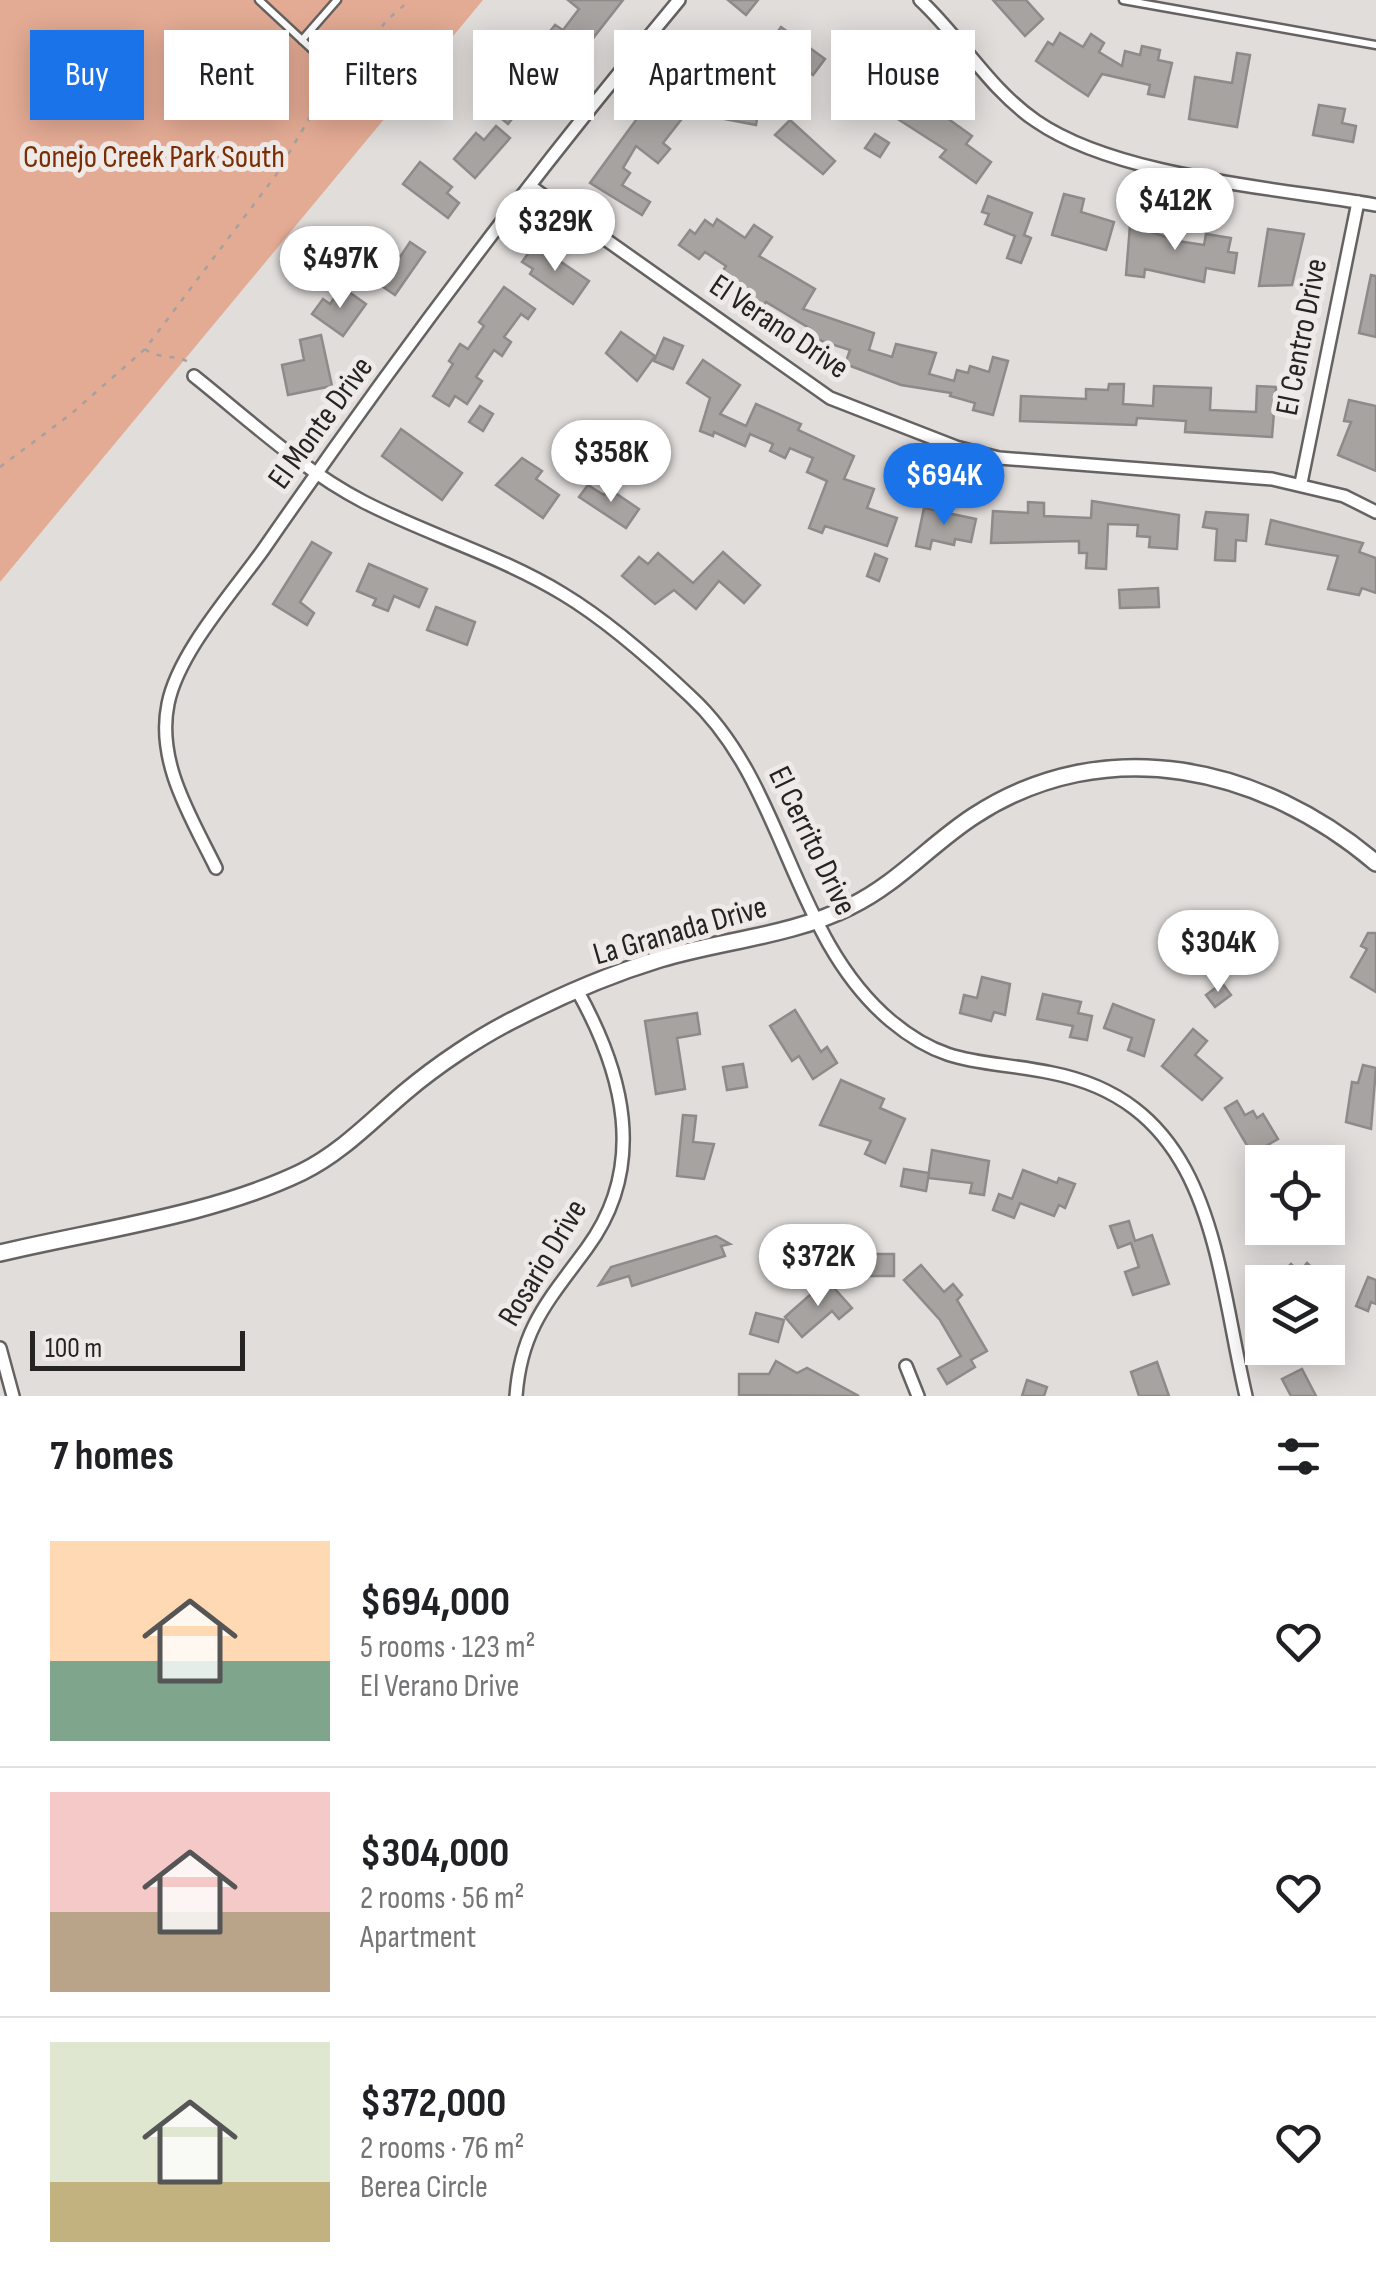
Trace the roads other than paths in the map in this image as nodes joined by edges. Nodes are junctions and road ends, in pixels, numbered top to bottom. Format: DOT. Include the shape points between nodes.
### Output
graph roads {
  1 [pos="258,0"];
  2 [pos="337,0"];
  3 [pos="678,0"];
  4 [pos="920,0"];
  5 [pos="1122,0"];
  6 [pos="302,40"];
  7 [pos="1376,45"];
  8 [pos="309,46"];
  9 [pos="530,186"];
  10 [pos="1358,202"];
  11 [pos="1376,205"];
  12 [pos="194,376"];
  13 [pos="316,472"];
  14 [pos="1301,483"];
  15 [pos="1376,512"];
  16 [pos="1376,863"];
  17 [pos="216,868"];
  18 [pos="816,921"];
  19 [pos="577,990"];
  20 [pos="0,1253"];
  21 [pos="0,1348"];
  22 [pos="906,1366"];
  23 [pos="13,1396"];
  24 [pos="516,1396"];
  25 [pos="918,1396"];
  26 [pos="1246,1396"];
  1 -- 6 [label="lane"];
  2 -- 6 [label="lane"];
  3 -- 9 [label="street, El Monte Drive"];
  4 -- 10 [label="street" via="1007,97 1068,140 1131,163"];
  5 -- 7 [label="lane"];
  6 -- 8 [label="lane"];
  9 -- 13 [label="street, El Monte Drive"];
  9 -- 14 [label="street, El Verano Drive" via="804,382 858,410 999,458"];
  10 -- 11 [label="street"];
  10 -- 14 [label="street, El Centro Drive"];
  12 -- 13 [label="street, El Cerrito Drive"];
  13 -- 17 [label="street, El Monte Drive" via="194,649 168,702 170,761"];
  13 -- 18 [label="street, El Cerrito Drive" via="361,501 563,594 692,697 742,760"];
  14 -- 15 [label="street, El Verano Drive"];
  16 -- 18 [label="street, La Granada Drive" via="1318,818 1258,789 1194,773 1126,768 1014,794 880,889"];
  18 -- 19 [label="street, La Granada Drive" via="660,959"];
  18 -- 26 [label="street, El Cerrito Drive" via="867,996 917,1040 974,1064 1089,1083 1133,1106 1168,1139 1190,1170 1201,1205"];
  19 -- 20 [label="street, La Granada Drive" via="487,1036 406,1090 337,1151 274,1185"];
  19 -- 24 [label="street, Rosario Drive" via="620,1083 623,1160 604,1222 530,1331"];
  21 -- 23 [label="street"];
  22 -- 25 [label="street"];
}
